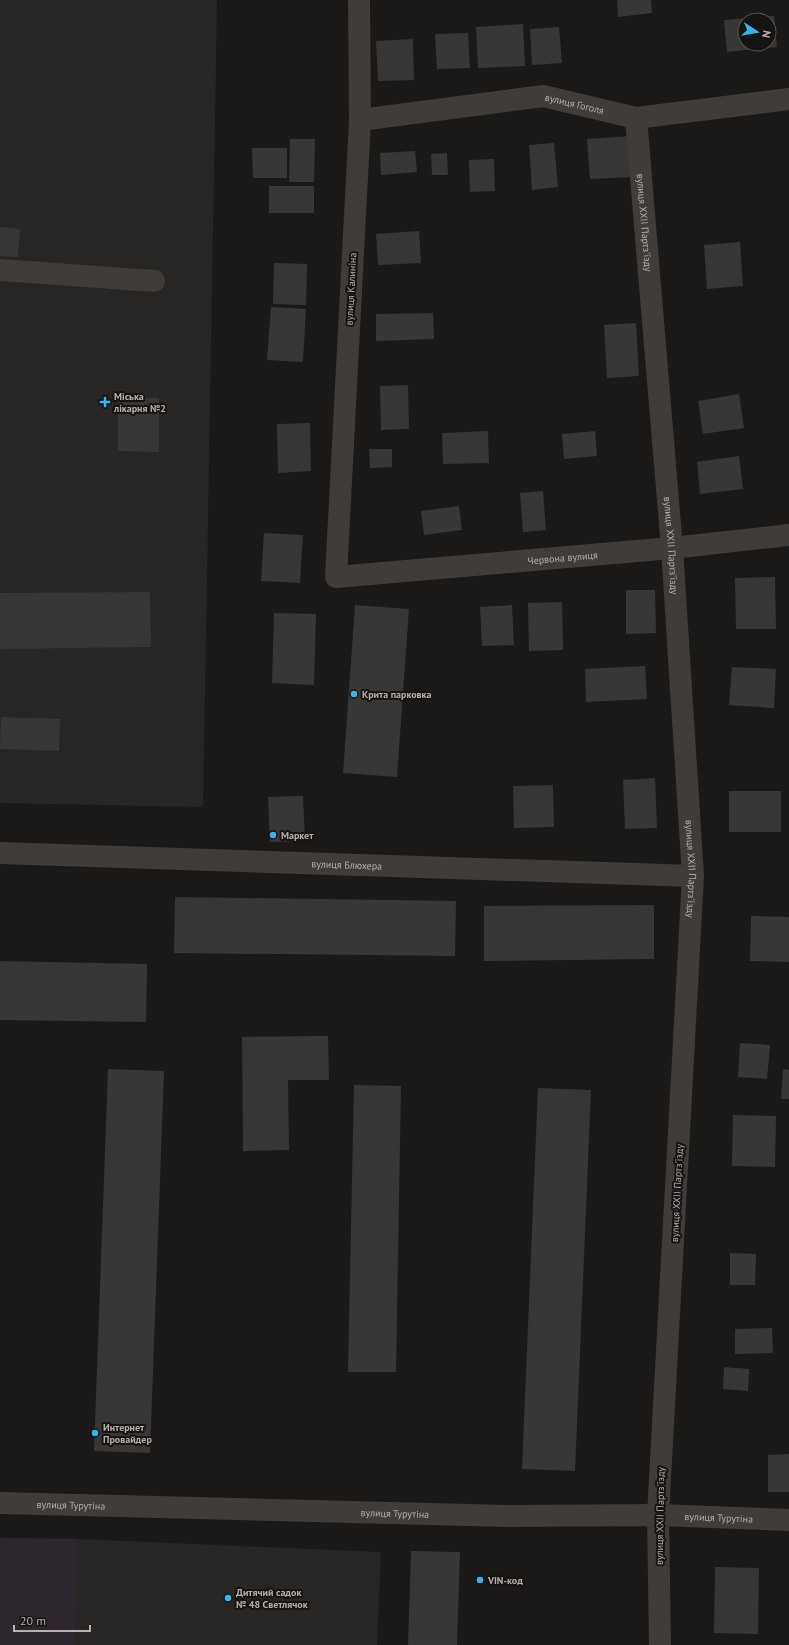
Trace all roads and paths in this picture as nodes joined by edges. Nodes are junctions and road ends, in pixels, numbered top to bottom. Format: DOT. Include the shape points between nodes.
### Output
graph roads {
  1 [pos="359,0"];
  2 [pos="789,99"];
  3 [pos="636,118"];
  4 [pos="360,120"];
  5 [pos="0,270"];
  6 [pos="154,282"];
  7 [pos="789,535"];
  8 [pos="672,548"];
  9 [pos="336,577"];
  10 [pos="0,853"];
  11 [pos="693,876"];
  12 [pos="0,1504"];
  13 [pos="658,1516"];
  14 [pos="789,1520"];
  15 [pos="660,1645"];
  1 -- 4 [label="street, вулиця Калиніна"];
  2 -- 3 [label="street, вулиця Гоголя"];
  3 -- 4 [label="street, вулиця Гоголя" via="543,96"];
  3 -- 8 [label="street, вулиця XXII Партз'їзду"];
  4 -- 9 [label="street, вулиця Калиніна"];
  5 -- 6 [label="street"];
  7 -- 8 [label="street, Червона вулиця"];
  8 -- 9 [label="street, Червона вулиця"];
  8 -- 11 [label="street, вулиця XXII Партз'їзду"];
  10 -- 11 [label="street, вулиця Блюхера"];
  11 -- 13 [label="street, вулиця XXII Партз'їзду"];
  12 -- 13 [label="street, вулиця Турутіна" via="507,1516"];
  13 -- 14 [label="street, вулиця Турутіна"];
  13 -- 15 [label="street, вулиця XXII Партз'їзду"];
}
